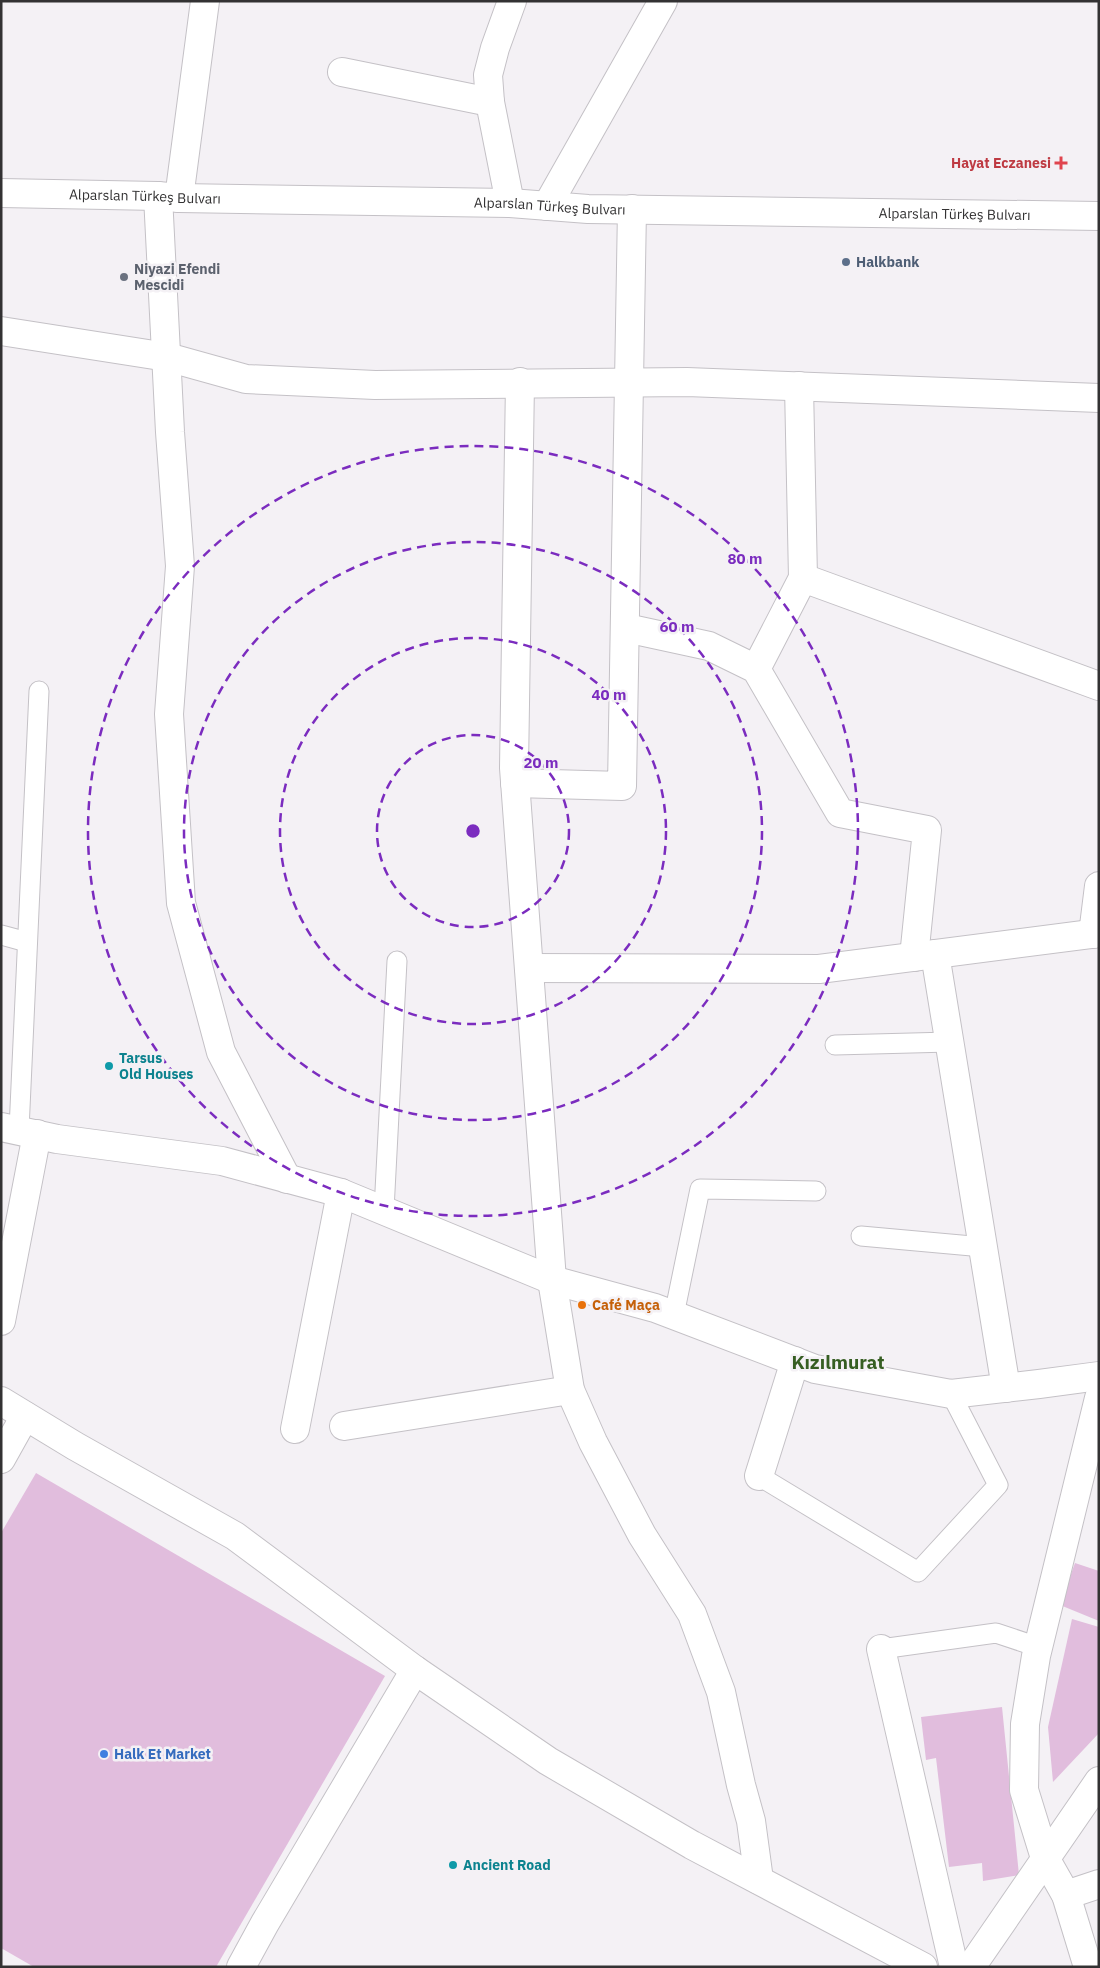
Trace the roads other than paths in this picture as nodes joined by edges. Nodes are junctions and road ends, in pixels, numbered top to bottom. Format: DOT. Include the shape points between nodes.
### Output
graph roads {
  1 [pos="205,1"];
  2 [pos="512,1"];
  3 [pos="663,1"];
  4 [pos="342,72"];
  5 [pos="490,102"];
  6 [pos="1,193"];
  7 [pos="169,197"];
  8 [pos="510,203"];
  9 [pos="547,206"];
  10 [pos="632,209"];
  11 [pos="1099,216"];
  12 [pos="1,330"];
  13 [pos="167,357"];
  14 [pos="520,382"];
  15 [pos="630,382"];
  16 [pos="799,386"];
  17 [pos="1099,398"];
  18 [pos="803,578"];
  19 [pos="626,628"];
  20 [pos="756,669"];
  21 [pos="1099,686"];
  22 [pos="39,691"];
  23 [pos="515,783"];
  24 [pos="1099,886"];
  25 [pos="1096,933"];
  26 [pos="1,935"];
  27 [pos="27,942"];
  28 [pos="925,955"];
  29 [pos="397,961"];
  30 [pos="529,968"];
  31 [pos="950,1042"];
  32 [pos="835,1045"];
  33 [pos="19,1130"];
  34 [pos="287,1179"];
  35 [pos="816,1191"];
  36 [pos="341,1193"];
  37 [pos="384,1210"];
  38 [pos="861,1236"];
  39 [pos="982,1247"];
  40 [pos="552,1280"];
  41 [pos="674,1315"];
  42 [pos="1,1321"];
  43 [pos="795,1362"];
  44 [pos="1099,1376"];
  45 [pos="1006,1388"];
  46 [pos="570,1390"];
  47 [pos="951,1394"];
  48 [pos="1099,1398"];
  49 [pos="1,1401"];
  50 [pos="25,1416"];
  51 [pos="344,1426"];
  52 [pos="295,1429"];
  53 [pos="1,1459"];
  54 [pos="759,1476"];
  55 [pos="1038,1647"];
  56 [pos="881,1649"];
  57 [pos="415,1670"];
  58 [pos="1099,1781"];
  59 [pos="1044,1858"];
  60 [pos="759,1880"];
  61 [pos="1099,1884"];
  62 [pos="1066,1895"];
  63 [pos="241,1967"];
  64 [pos="923,1967"];
  65 [pos="954,1967"];
  66 [pos="971,1967"];
  67 [pos="1088,1967"];
  1 -- 7 [label="street"];
  2 -- 5 [label="street" via="488,75"];
  3 -- 9 [label="street"];
  4 -- 5 [label="street"];
  5 -- 8 [label="street"];
  6 -- 7 [label="street, Alparslan Türkeş Bulvarı"];
  7 -- 8 [label="street, Alparslan Türkeş Bulvarı"];
  7 -- 13 [label="street"];
  8 -- 9 [label="street, Alparslan Türkeş Bulvarı"];
  9 -- 10 [label="street, Alparslan Türkeş Bulvarı"];
  10 -- 11 [label="street, Alparslan Türkeş Bulvarı"];
  10 -- 15 [label="street"];
  12 -- 13 [label="street"];
  13 -- 14 [label="street" via="246,379 376,385"];
  13 -- 34 [label="street" via="180,566 169,714 181,903 221,1052"];
  14 -- 15 [label="street"];
  14 -- 23 [label="street"];
  15 -- 16 [label="street"];
  15 -- 19 [label="street"];
  16 -- 17 [label="street"];
  16 -- 18 [label="street"];
  18 -- 20 [label="street"];
  18 -- 21 [label="street"];
  19 -- 20 [label="street" via="709,646"];
  19 -- 23 [label="street" via="622,786"];
  20 -- 28 [label="street" via="840,813 927,830"];
  22 -- 27 [label="lane"];
  23 -- 30 [label="street"];
  24 -- 25 [label="street"];
  25 -- 28 [label="street"];
  26 -- 27 [label="lane"];
  27 -- 33 [label="lane"];
  28 -- 30 [label="street" via="819,969"];
  28 -- 31 [label="street"];
  29 -- 37 [label="lane"];
  30 -- 40 [label="street"];
  31 -- 32 [label="lane"];
  31 -- 39 [label="street"];
  33 -- 34 [label="street" via="222,1161"];
  33 -- 42 [label="street"];
  34 -- 36 [label="street"];
  35 -- 41 [label="lane" via="700,1189"];
  36 -- 37 [label="street"];
  36 -- 52 [label="street"];
  37 -- 40 [label="street"];
  38 -- 39 [label="lane"];
  39 -- 45 [label="street"];
  40 -- 41 [label="street"];
  40 -- 46 [label="street"];
  41 -- 43 [label="street"];
  43 -- 47 [label="street" via="815,1369"];
  43 -- 54 [label="street"];
  44 -- 45 [label="street"];
  45 -- 47 [label="street"];
  46 -- 51 [label="street"];
  46 -- 60 [label="street" via="593,1442 642,1535 692,1614 721,1692 752,1821"];
  47 -- 54 [label="lane" via="998,1485 918,1572"];
  48 -- 55 [label="street"];
  49 -- 50 [label="street"];
  50 -- 53 [label="street"];
  50 -- 57 [label="street" via="235,1536"];
  55 -- 56 [label="lane" via="996,1633"];
  55 -- 59 [label="street" via="1025,1724 1024,1790"];
  56 -- 65 [label="street"];
  57 -- 60 [label="street" via="548,1761"];
  57 -- 63 [label="street"];
  58 -- 59 [label="street"];
  59 -- 62 [label="street"];
  59 -- 66 [label="street"];
  60 -- 64 [label="street"];
  61 -- 62 [label="street"];
  62 -- 67 [label="street"];
}
